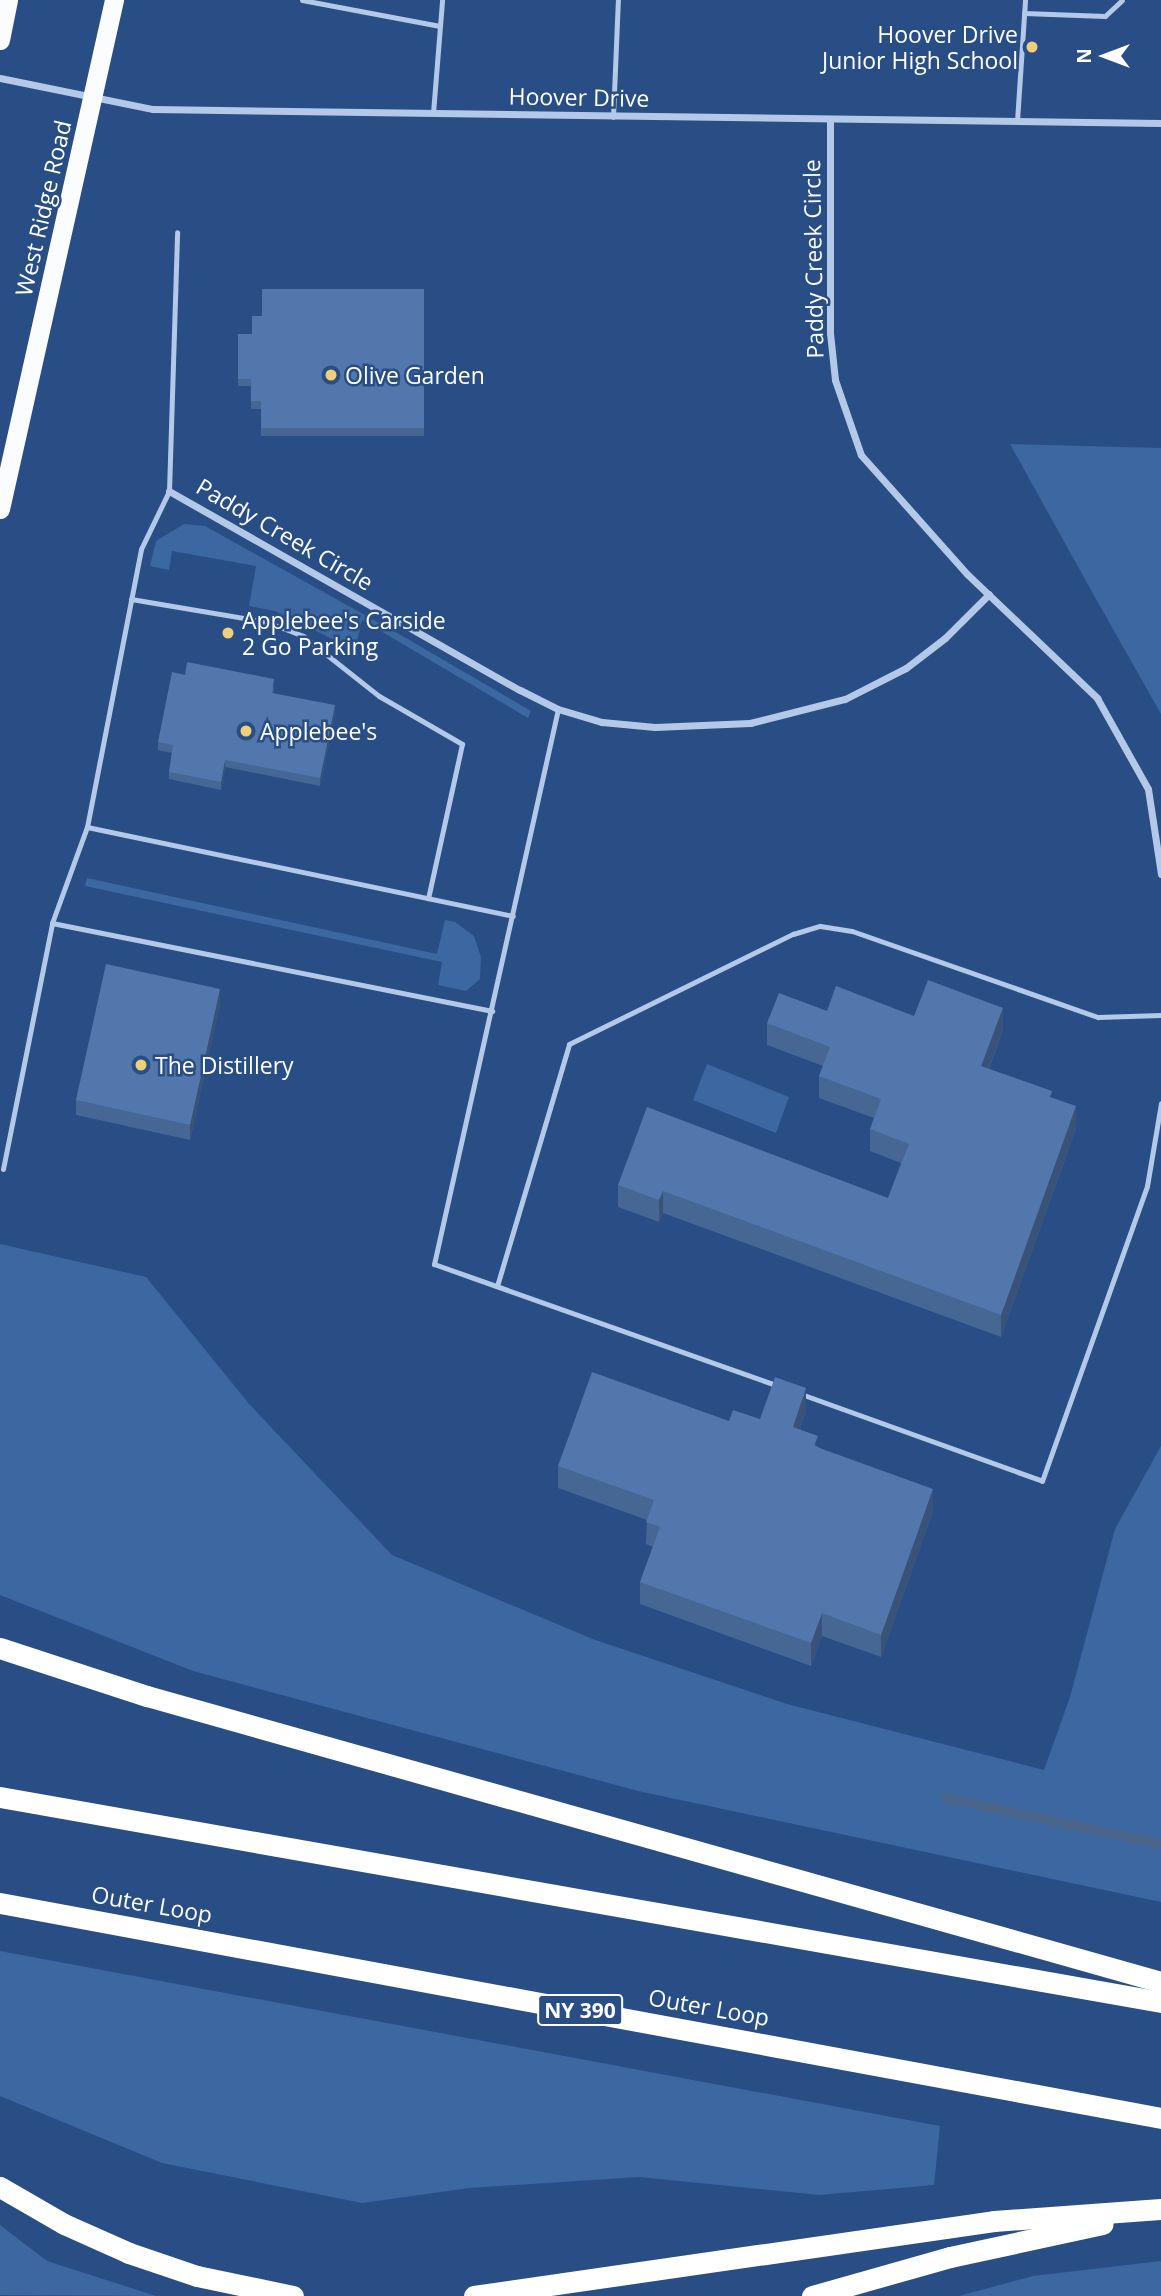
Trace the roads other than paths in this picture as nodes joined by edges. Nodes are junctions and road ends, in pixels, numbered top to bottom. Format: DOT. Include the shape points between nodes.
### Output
graph roads {
  1 [pos="8,0"];
  2 [pos="114,0"];
  3 [pos="302,0"];
  4 [pos="442,0"];
  5 [pos="618,0"];
  6 [pos="1025,0"];
  7 [pos="1122,0"];
  8 [pos="1024,13"];
  9 [pos="439,26"];
  10 [pos="0,40"];
  11 [pos="0,78"];
  12 [pos="93,99"];
  13 [pos="433,113"];
  14 [pos="613,117"];
  15 [pos="831,120"];
  16 [pos="1017,121"];
  17 [pos="1161,123"];
  18 [pos="177,232"];
  19 [pos="169,491"];
  20 [pos="0,509"];
  21 [pos="989,594"];
  22 [pos="131,599"];
  23 [pos="558,709"];
  24 [pos="87,827"];
  25 [pos="1161,874"];
  26 [pos="428,898"];
  27 [pos="513,916"];
  28 [pos="52,923"];
  29 [pos="492,1011"];
  30 [pos="1161,1015"];
  31 [pos="1161,1103"];
  32 [pos="2,1169"];
  33 [pos="497,1286"];
  34 [pos="0,1648"];
  35 [pos="0,1797"];
  36 [pos="0,1903"];
  37 [pos="1161,1982"];
  38 [pos="1161,2002"];
  39 [pos="1161,2118"];
  40 [pos="0,2187"];
  41 [pos="1161,2212"];
  42 [pos="293,2296"];
  43 [pos="474,2296"];
  44 [pos="812,2296"];
  1 -- 10 [label="highway"];
  2 -- 12 [label="highway, West Ridge Road"];
  3 -- 9 [label="lane"];
  4 -- 9 [label="lane"];
  5 -- 14 [label="lane"];
  6 -- 8 [label="lane"];
  7 -- 8 [label="lane" via="1105,16"];
  8 -- 16 [label="lane"];
  9 -- 13 [label="lane"];
  11 -- 12 [label="street, Hoover Drive"];
  12 -- 13 [label="street, Hoover Drive" via="153,109"];
  12 -- 20 [label="highway, West Ridge Road"];
  13 -- 14 [label="street, Hoover Drive"];
  14 -- 15 [label="street, Hoover Drive"];
  15 -- 16 [label="street, Hoover Drive"];
  15 -- 21 [label="street, Paddy Creek Circle" via="835,380 860,455"];
  16 -- 17 [label="street, Hoover Drive"];
  18 -- 19 [label="lane"];
  19 -- 22 [label="lane" via="141,549"];
  19 -- 23 [label="street, Paddy Creek Circle"];
  21 -- 23 [label="street, Paddy Creek Circle" via="945,638 906,668 845,699 798,714 750,723 655,727 602,722"];
  21 -- 25 [label="street, Paddy Creek Circle" via="1097,698 1148,789"];
  22 -- 24 [label="lane"];
  22 -- 26 [label="lane" via="267,622 303,636 379,696 462,744"];
  23 -- 27 [label="lane"];
  24 -- 26 [label="lane"];
  24 -- 28 [label="lane"];
  26 -- 27 [label="lane"];
  27 -- 29 [label="lane"];
  28 -- 29 [label="lane"];
  28 -- 32 [label="lane"];
  29 -- 33 [label="lane" via="434,1264"];
  30 -- 33 [label="lane" via="1098,1017 852,931 820,926 793,934 569,1044"];
  31 -- 33 [label="lane" via="1147,1186 1042,1480"];
  34 -- 37 [label="highway" via="147,1696"];
  35 -- 38 [label="highway"];
  36 -- 39 [label="highway, Outer Loop / NY 390"];
  40 -- 42 [label="highway" via="64,2224 129,2253 197,2276"];
  41 -- 43 [label="highway" via="994,2221"];
  41 -- 44 [label="highway" via="996,2246"];
}
